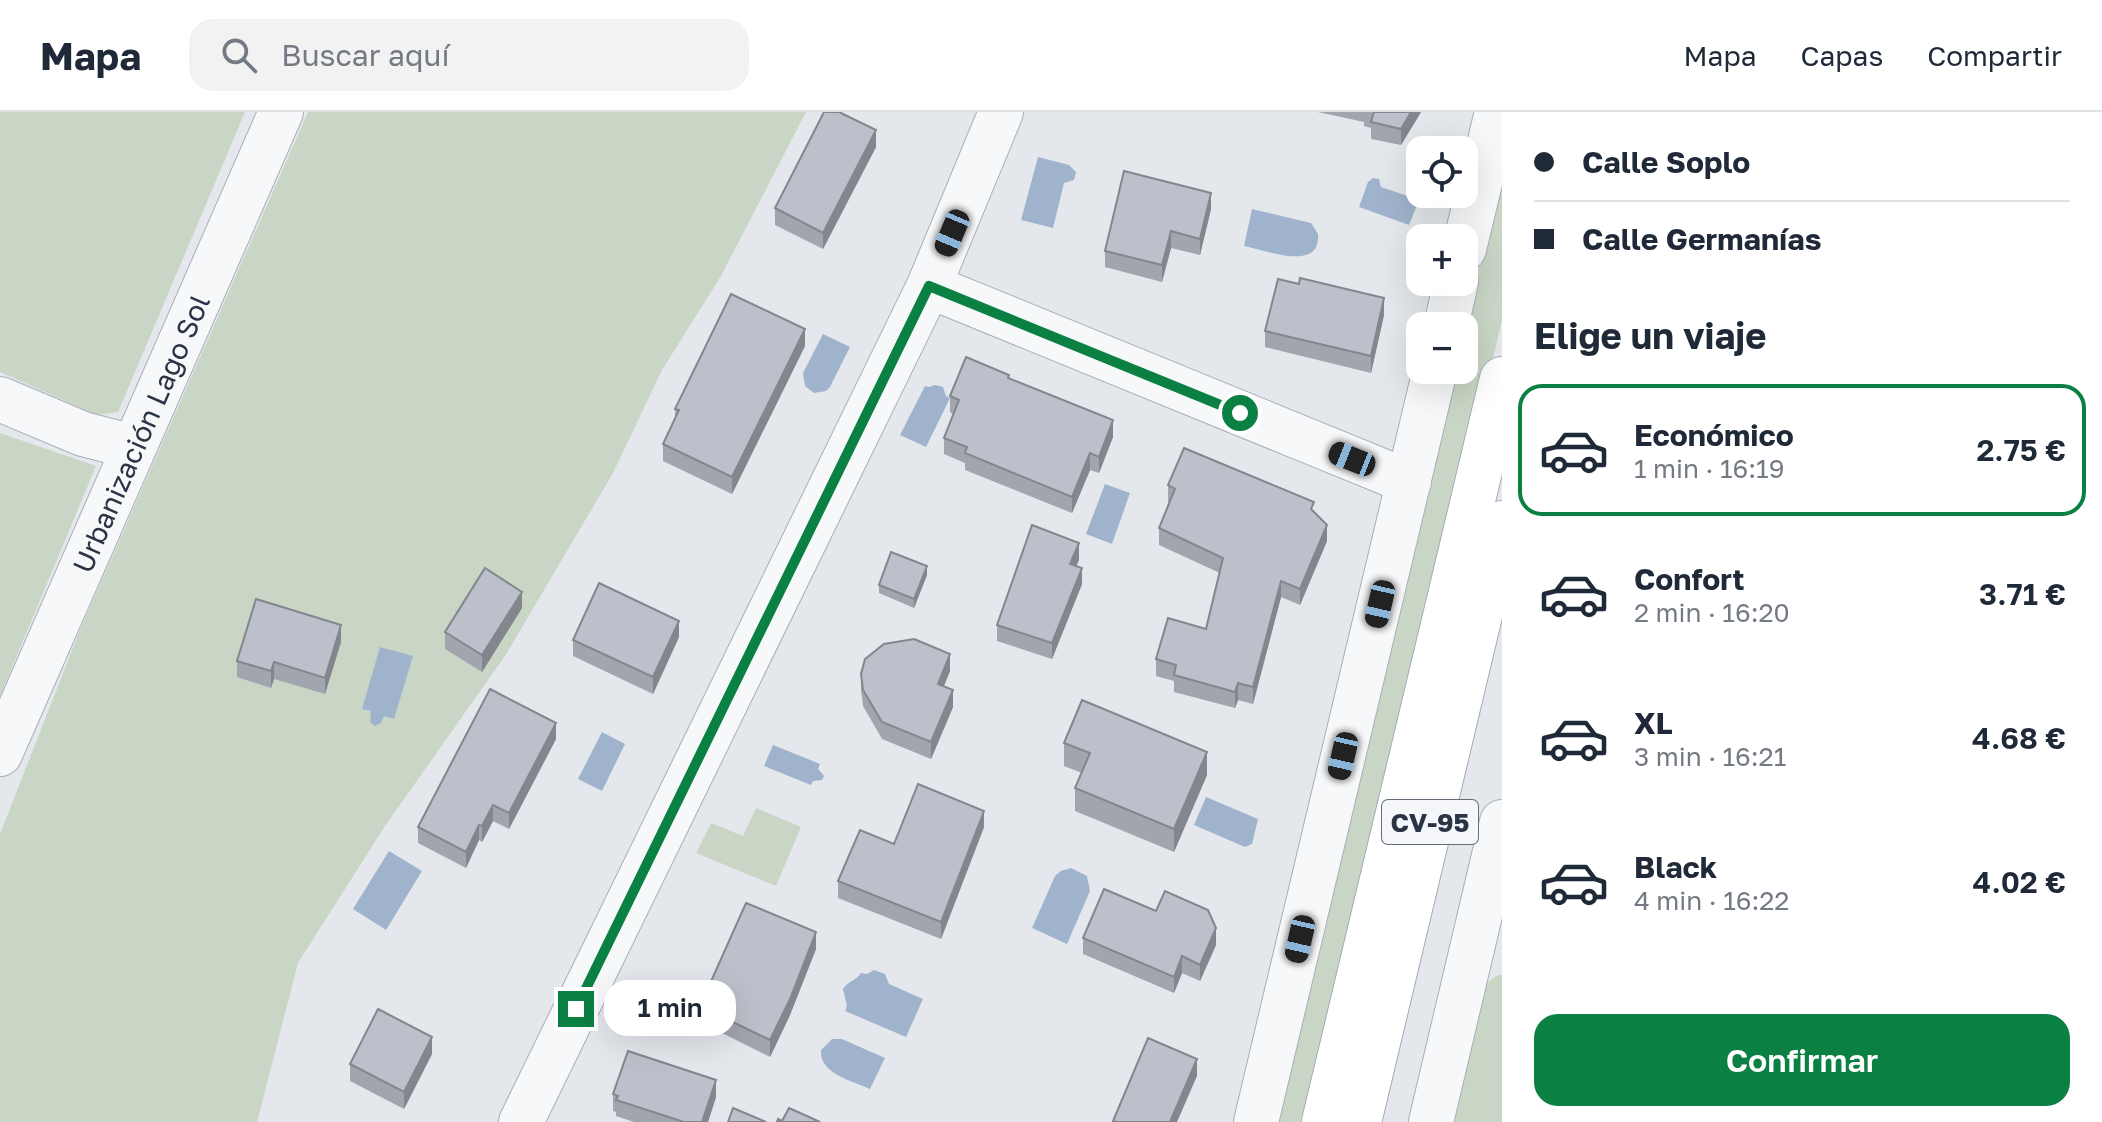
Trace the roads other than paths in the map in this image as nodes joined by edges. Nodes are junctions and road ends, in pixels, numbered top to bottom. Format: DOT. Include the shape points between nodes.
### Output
graph roads {
  1 [pos="281,112"];
  2 [pos="1001,112"];
  3 [pos="1497,112"];
  4 [pos="1470,224"];
  5 [pos="929,286"];
  6 [pos="1502,379"];
  7 [pos="1432,384"];
  8 [pos="0,399"];
  9 [pos="133,447"];
  10 [pos="1409,482"];
  11 [pos="1502,523"];
  12 [pos="0,754"];
  13 [pos="1502,822"];
  14 [pos="1488,945"];
  15 [pos="521,1122"];
  16 [pos="1256,1122"];
  17 [pos="1324,1122"];
  18 [pos="1359,1122"];
  19 [pos="1431,1122"];
  1 -- 9 [label="street, Urbanización Lago Sol"];
  2 -- 5 [label="street"];
  3 -- 4 [label="street"];
  5 -- 10 [label="street"];
  5 -- 15 [label="street"];
  6 -- 17 [label="main road, CV-95"];
  7 -- 10 [label="street"];
  8 -- 9 [label="street" via="83,434"];
  9 -- 12 [label="street, Urbanización Lago Sol"];
  10 -- 16 [label="street"];
  11 -- 18 [label="main road, CV-95"];
  13 -- 14 [label="street"];
  14 -- 19 [label="street"];
}
